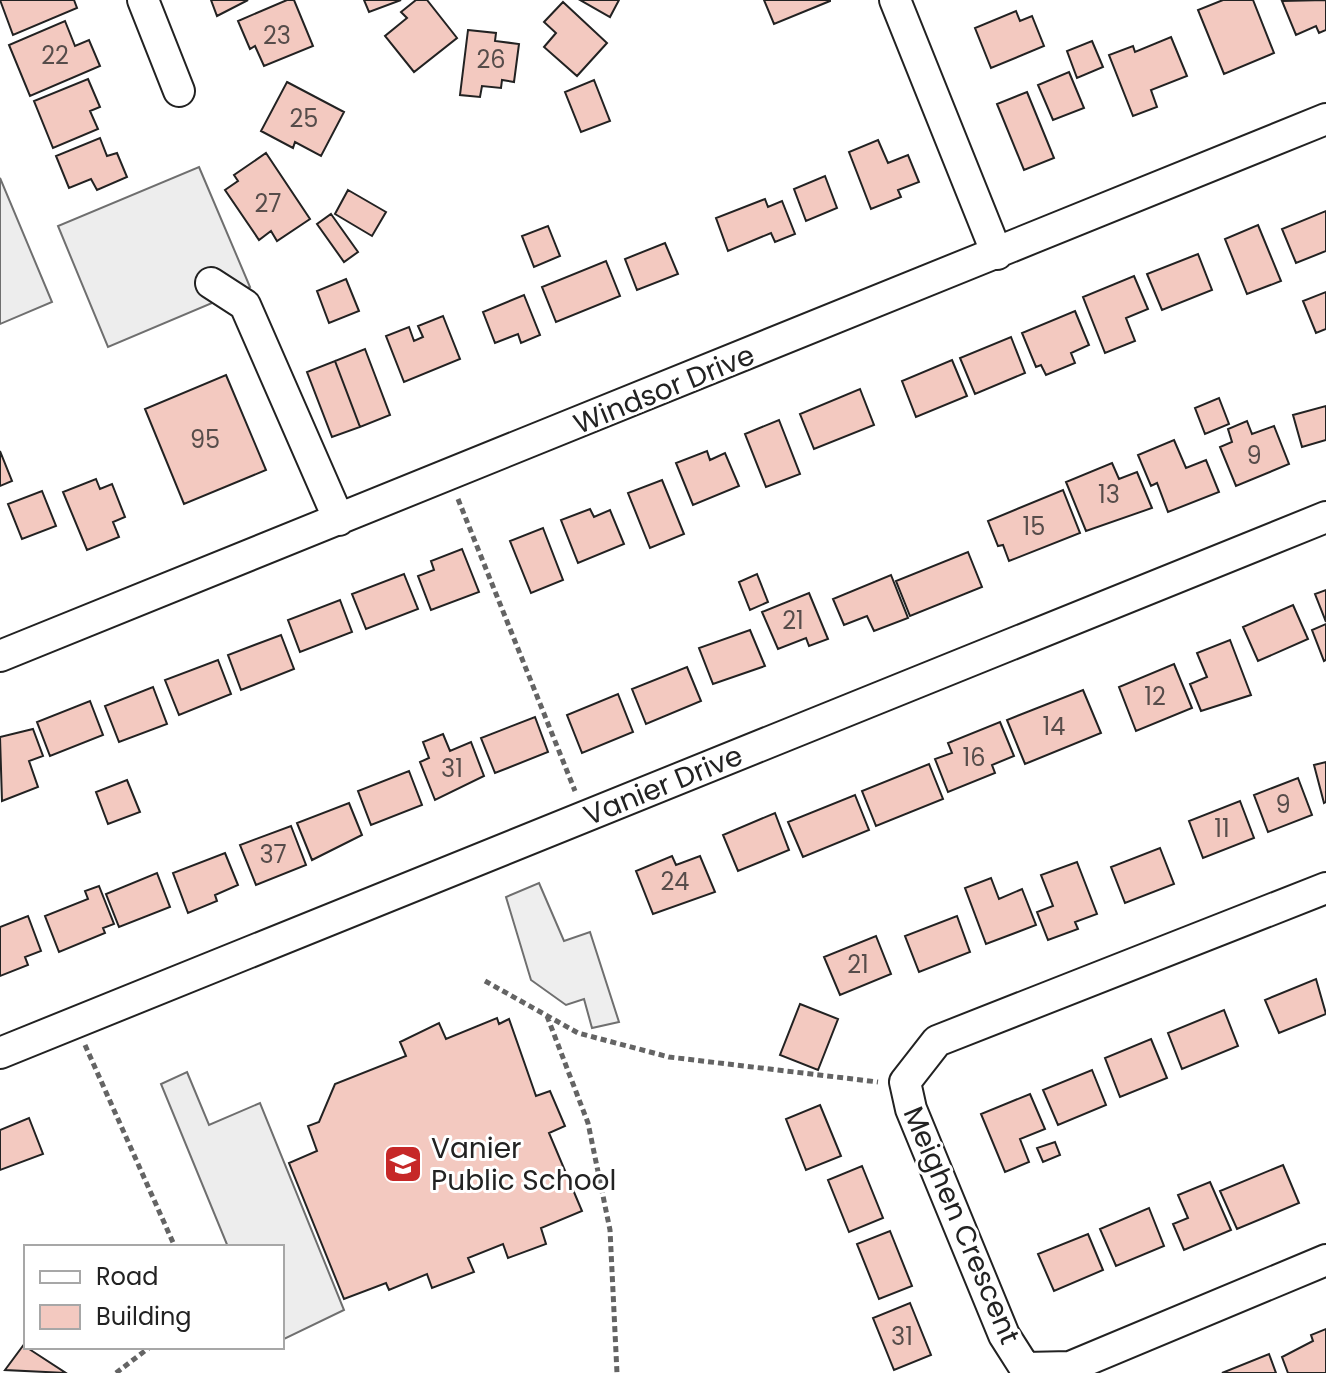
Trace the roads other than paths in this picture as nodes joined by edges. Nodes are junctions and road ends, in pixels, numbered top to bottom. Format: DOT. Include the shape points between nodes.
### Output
graph roads {
  1 [pos="143,0"];
  2 [pos="895,0"];
  3 [pos="179,91"];
  4 [pos="1326,119"];
  5 [pos="997,254"];
  6 [pos="211,283"];
  7 [pos="1326,517"];
  8 [pos="339,520"];
  9 [pos="0,656"];
  10 [pos="1326,888"];
  11 [pos="0,1053"];
  12 [pos="1326,1260"];
  1 -- 3 [label="street"];
  2 -- 5 [label="street"];
  4 -- 5 [label="street, Windsor Drive"];
  5 -- 8 [label="street, Windsor Drive"];
  6 -- 8 [label="street" via="245,305"];
  7 -- 11 [label="street, Vanier Drive"];
  8 -- 9 [label="street, Windsor Drive"];
  10 -- 12 [label="street, Meighen Crescent" via="937,1041 905,1082 911,1109 1004,1335 1025,1368 1070,1367"];
}
